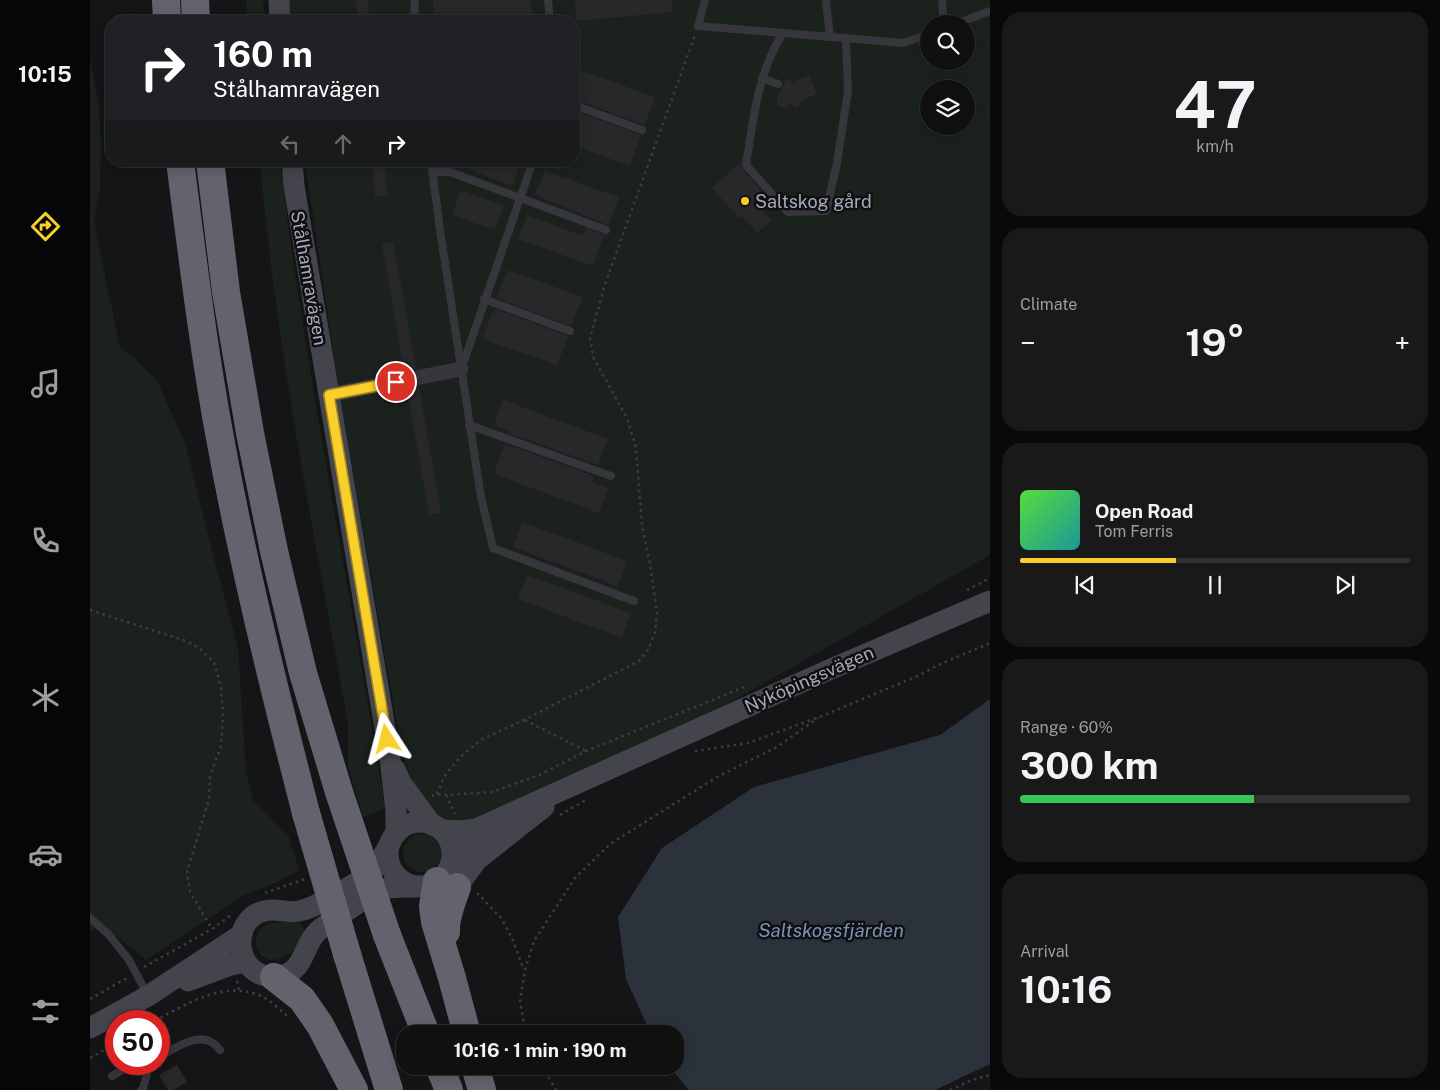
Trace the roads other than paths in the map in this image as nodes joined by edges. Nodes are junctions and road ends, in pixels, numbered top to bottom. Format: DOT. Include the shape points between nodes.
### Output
graph roads {
  1 [pos="166,0"];
  2 [pos="195,0"];
  3 [pos="278,0"];
  4 [pos="415,0"];
  5 [pos="548,0"];
  6 [pos="705,0"];
  7 [pos="826,0"];
  8 [pos="942,0"];
  9 [pos="990,11"];
  10 [pos="167,15"];
  11 [pos="196,15"];
  12 [pos="279,15"];
  13 [pos="414,15"];
  14 [pos="549,15"];
  15 [pos="943,15"];
  16 [pos="975,17"];
  17 [pos="783,33"];
  18 [pos="920,37"];
  19 [pos="830,38"];
  20 [pos="846,39"];
  21 [pos="762,78"];
  22 [pos="778,84"];
  23 [pos="580,107"];
  24 [pos="642,130"];
  25 [pos="181,167"];
  26 [pos="211,167"];
  27 [pos="292,167"];
  28 [pos="432,167"];
  29 [pos="531,167"];
  30 [pos="432,172"];
  31 [pos="519,199"];
  32 [pos="606,230"];
  33 [pos="484,299"];
  34 [pos="570,331"];
  35 [pos="461,369"];
  36 [pos="329,395"];
  37 [pos="469,424"];
  38 [pos="611,476"];
  39 [pos="634,601"];
  40 [pos="990,601"];
  41 [pos="390,758"];
  42 [pos="628,759"];
  43 [pos="437,827"];
  44 [pos="393,838"];
  45 [pos="448,883"];
  46 [pos="90,918"];
  47 [pos="242,934"];
  48 [pos="245,962"];
  49 [pos="274,977"];
  50 [pos="148,996"];
  51 [pos="127,1010"];
  52 [pos="105,1022"];
  53 [pos="423,1025"];
  54 [pos="465,1025"];
  55 [pos="90,1028"];
  56 [pos="220,1050"];
  57 [pos="170,1051"];
  58 [pos="147,1075"];
  59 [pos="443,1075"];
  60 [pos="478,1075"];
  61 [pos="141,1090"];
  62 [pos="354,1090"];
  63 [pos="389,1090"];
  64 [pos="449,1090"];
  65 [pos="482,1090"];
  1 -- 10 [label="highway"];
  2 -- 11 [label="highway"];
  3 -- 12 [label="main road"];
  4 -- 13 [label="lane"];
  5 -- 14 [label="lane"];
  6 -- 17 [label="lane" via="698,26"];
  7 -- 19 [label="lane"];
  8 -- 15 [label="lane"];
  9 -- 16 [label="lane"];
  17 -- 19 [label="lane"];
  17 -- 21 [label="lane"];
  18 -- 20 [label="lane" via="903,43"];
  19 -- 20 [label="lane"];
  20 -- 21 [label="lane" via="848,91 826,211 788,212 746,165"];
  21 -- 22 [label="lane"];
  23 -- 24 [label="lane"];
  25 -- 63 [label="highway, bridge" via="220,438 272,683 306,813"];
  26 -- 53 [label="highway, bridge" via="226,292 250,433 303,673 339,792"];
  27 -- 36 [label="main road, Stålhamravägen"];
  28 -- 30 [label="lane"];
  29 -- 31 [label="lane"];
  30 -- 31 [label="lane" via="450,172"];
  30 -- 35 [label="lane"];
  31 -- 32 [label="lane"];
  31 -- 33 [label="lane"];
  33 -- 34 [label="lane"];
  33 -- 35 [label="lane"];
  35 -- 36 [label="street"];
  35 -- 37 [label="lane"];
  36 -- 41 [label="main road, Stålhamravägen"];
  37 -- 38 [label="lane"];
  37 -- 39 [label="lane" via="492,548"];
  40 -- 42 [label="main road, Nyköpingsvägen"];
  41 -- 43 [label="main road, Stålhamravägen" via="402,783"];
  41 -- 44 [label="main road, Stålhamravägen" via="396,811"];
  42 -- 43 [label="main road, Nyköpingsvägen" via="476,829 462,831"];
  42 -- 45 [label="main road, Nyköpingsvägen" via="476,860"];
  43 -- 44 [label="main road" via="417,822 408,824"];
  43 -- 45 [label="main road" via="452,846"];
  44 -- 45 [label="main road" via="388,852 392,870 403,882"];
  44 -- 47 [label="main road" via="372,871 336,894 297,912 266,911 250,919"];
  45 -- 49 [label="main road" via="382,890 329,922 311,939 297,967"];
  45 -- 54 [label="highway" via="433,906 434,922"];
  46 -- 50 [label="lane" via="126,956"];
  47 -- 48 [label="main road" via="241,952"];
  47 -- 50 [label="main road"];
  48 -- 49 [label="main road" via="259,974"];
  48 -- 50 [label="main road"];
  49 -- 62 [label="highway" via="302,999 320,1025"];
  50 -- 51 [label="main road"];
  52 -- 55 [label="main road"];
  56 -- 57 [label="lane" via="204,1039 189,1040"];
  58 -- 61 [label="lane"];
  59 -- 64 [label="highway"];
  60 -- 65 [label="highway"];
}
